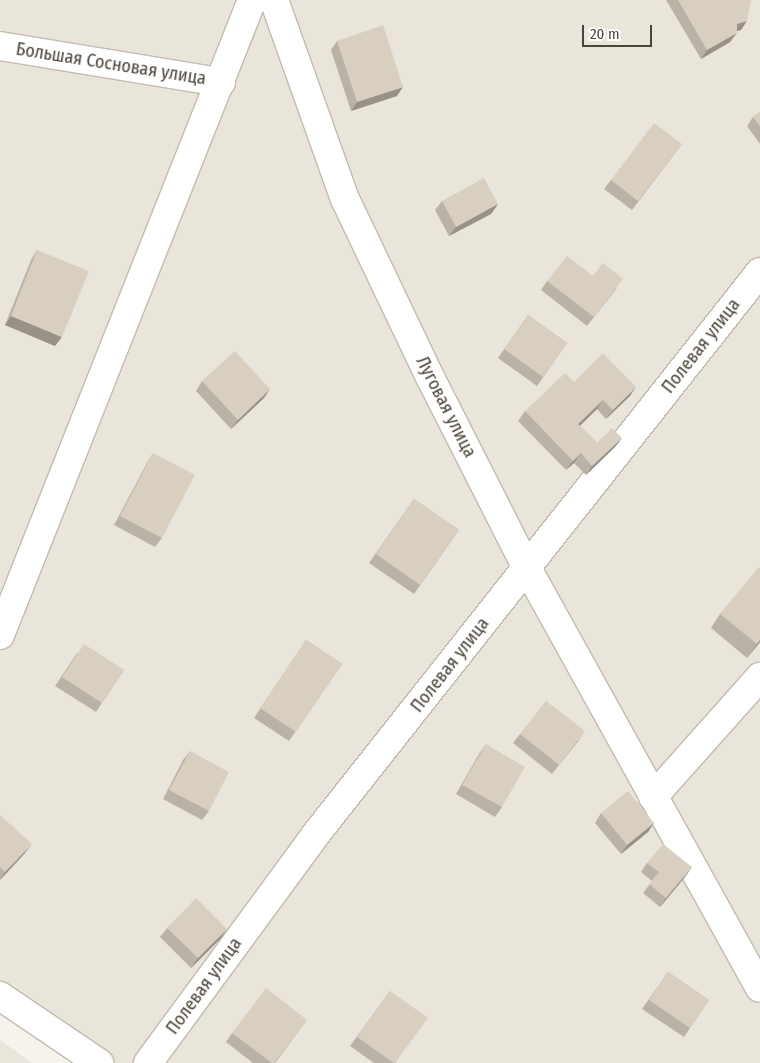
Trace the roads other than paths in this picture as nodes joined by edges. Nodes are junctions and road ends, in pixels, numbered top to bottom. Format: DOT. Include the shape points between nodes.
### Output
graph roads {
  1 [pos="252,0"];
  2 [pos="274,0"];
  3 [pos="0,46"];
  4 [pos="221,82"];
  5 [pos="760,272"];
  6 [pos="527,568"];
  7 [pos="0,635"];
  8 [pos="760,677"];
  9 [pos="653,797"];
  10 [pos="760,988"];
  11 [pos="0,996"];
  12 [pos="99,1063"];
  13 [pos="148,1063"];
  1 -- 4 [label="street"];
  2 -- 6 [label="street, Луговая улица" via="345,199"];
  3 -- 4 [label="street, Большая Сосновая улица"];
  4 -- 7 [label="street"];
  5 -- 6 [label="street, Полевая улица"];
  6 -- 9 [label="street, Луговая улица"];
  6 -- 13 [label="street, Полевая улица" via="316,834"];
  8 -- 9 [label="street"];
  9 -- 10 [label="street, Луговая улица"];
  11 -- 12 [label="street"];
}
